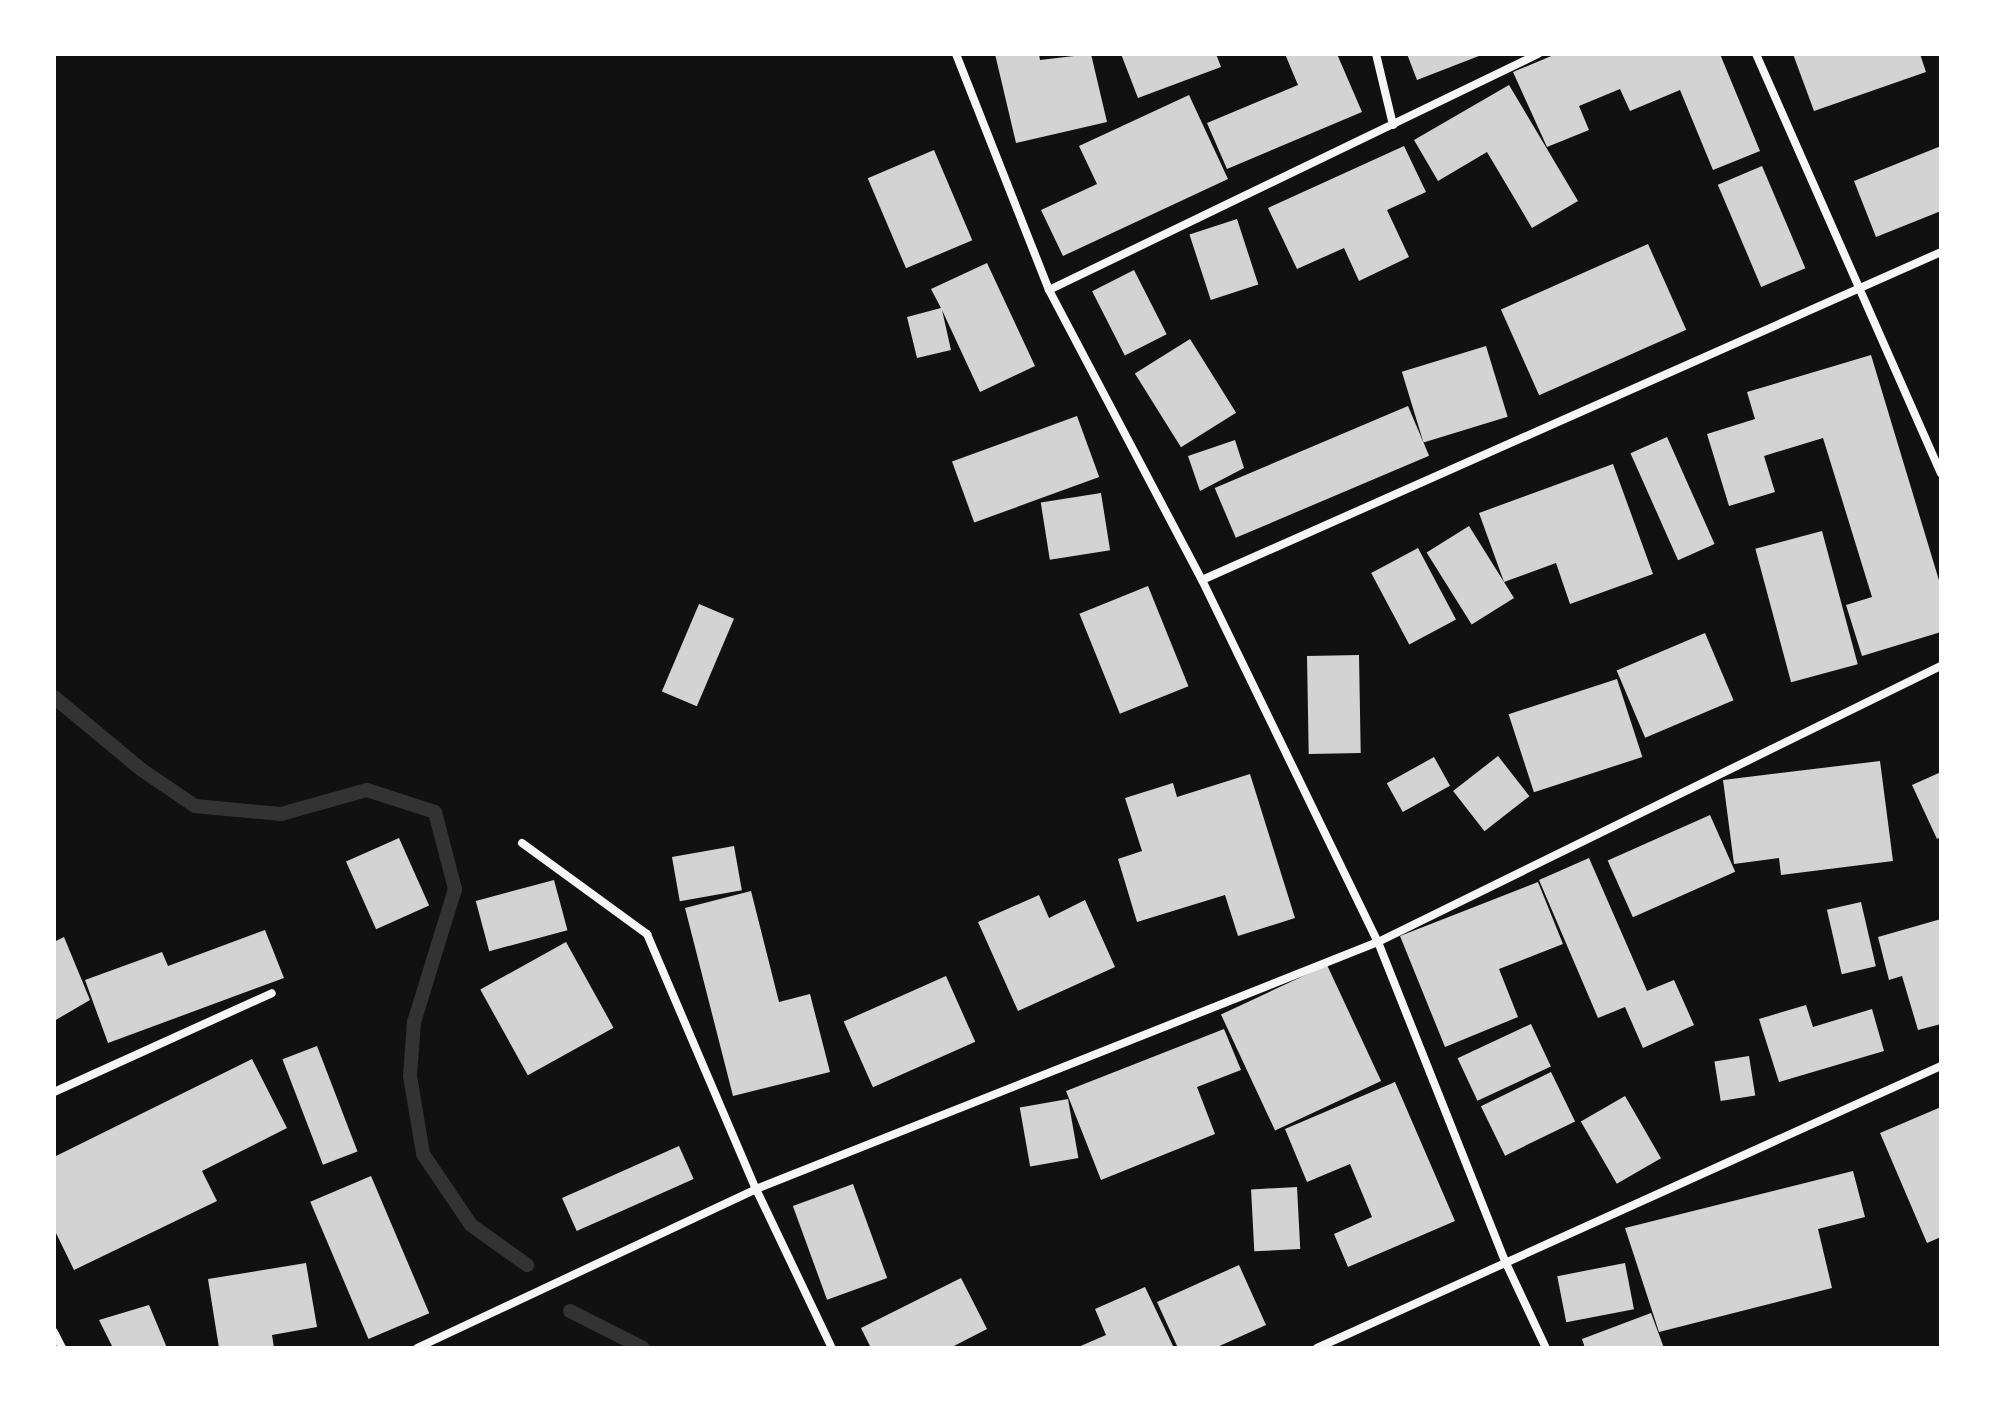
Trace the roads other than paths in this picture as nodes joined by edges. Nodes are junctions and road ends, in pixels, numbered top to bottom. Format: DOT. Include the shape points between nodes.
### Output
graph roads {
  1 [pos="956,54"];
  2 [pos="1376,54"];
  3 [pos="1538,54"];
  4 [pos="1756,54"];
  5 [pos="1393,125"];
  6 [pos="1941,252"];
  7 [pos="1862,285"];
  8 [pos="1049,290"];
  9 [pos="1941,473"];
  10 [pos="1202,580"];
  11 [pos="1941,666"];
  12 [pos="522,843"];
  13 [pos="1378,942"];
  14 [pos="272,993"];
  15 [pos="1941,1066"];
  16 [pos="54,1092"];
  17 [pos="756,1189"];
  18 [pos="1505,1261"];
  19 [pos="54,1332"];
  20 [pos="62,1348"];
  21 [pos="417,1348"];
  22 [pos="832,1348"];
  23 [pos="1317,1348"];
  24 [pos="1546,1348"];
  1 -- 8 [label="street"];
  2 -- 5 [label="street"];
  3 -- 5 [label="street"];
  4 -- 7 [label="street"];
  5 -- 8 [label="street"];
  6 -- 7 [label="street"];
  7 -- 9 [label="street"];
  7 -- 10 [label="street"];
  8 -- 10 [label="street"];
  10 -- 13 [label="street"];
  11 -- 13 [label="street"];
  12 -- 17 [label="street" via="647,934"];
  13 -- 17 [label="street"];
  13 -- 18 [label="street"];
  14 -- 16 [label="street"];
  15 -- 18 [label="street"];
  17 -- 21 [label="street"];
  17 -- 22 [label="street"];
  18 -- 23 [label="street"];
  18 -- 24 [label="street"];
  19 -- 20 [label="street"];
}
